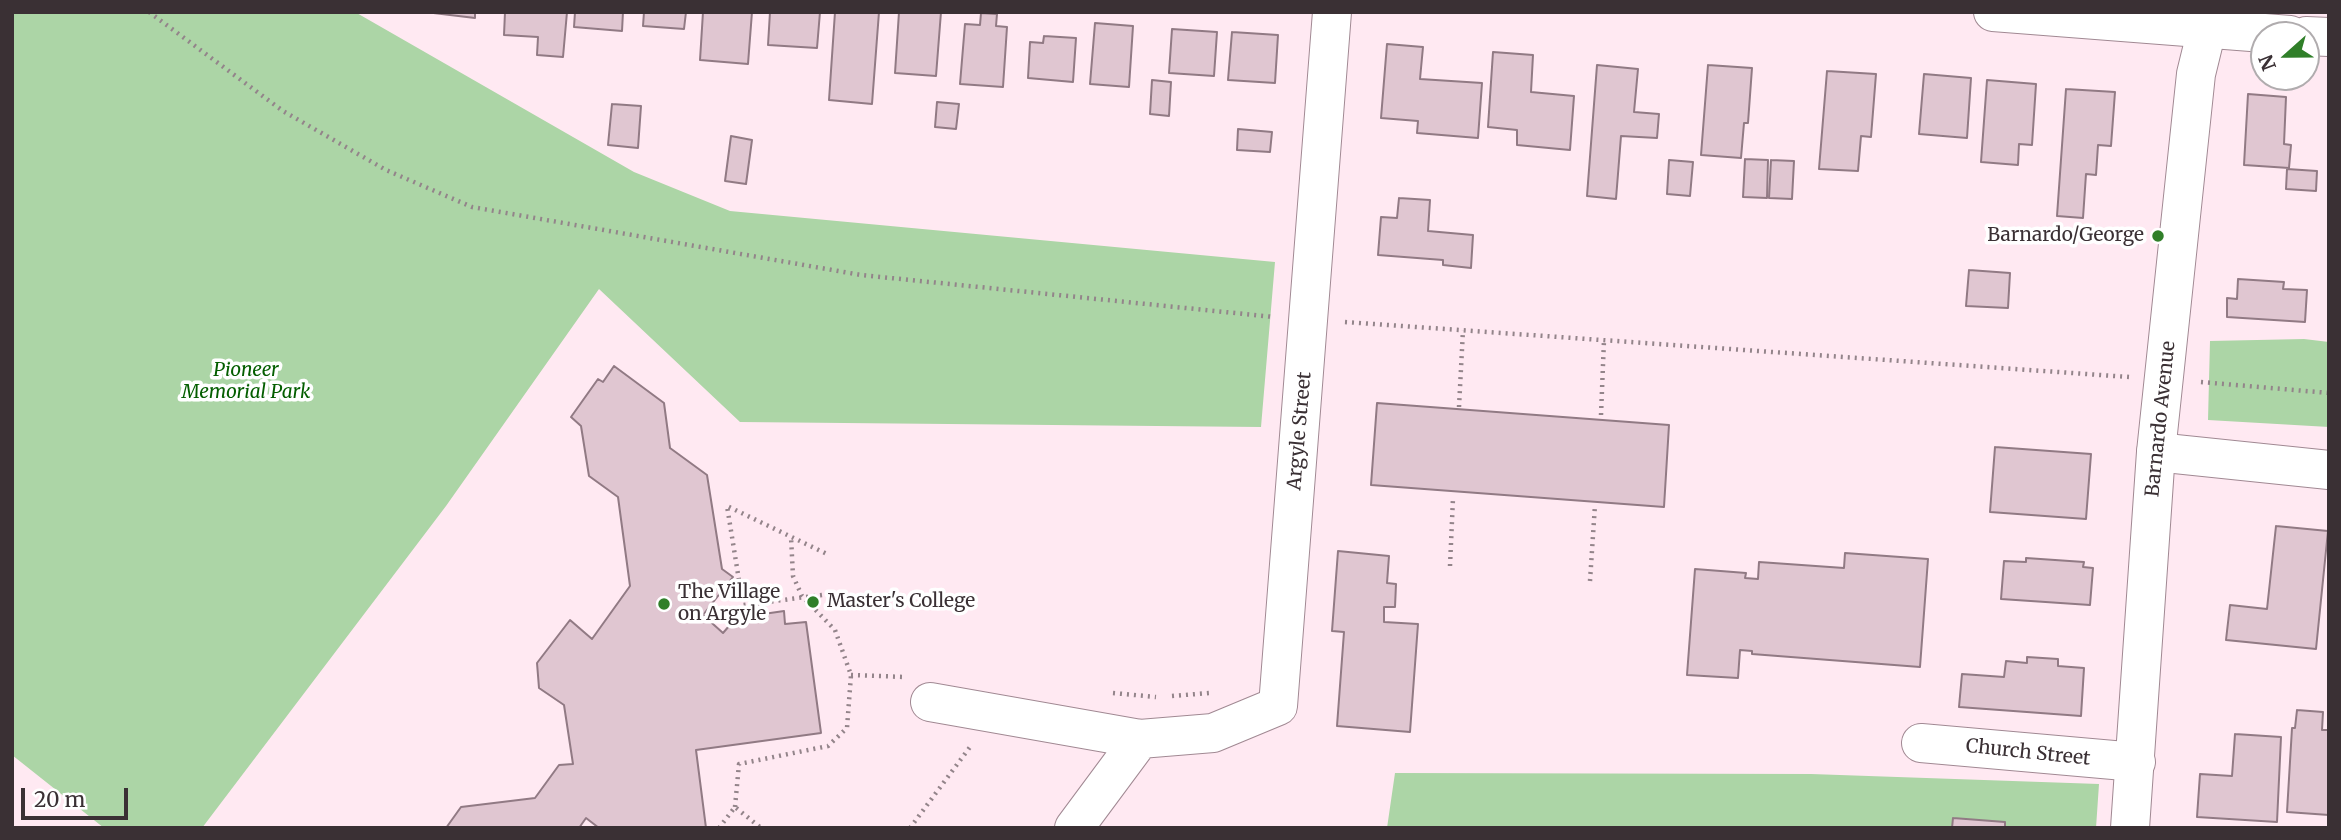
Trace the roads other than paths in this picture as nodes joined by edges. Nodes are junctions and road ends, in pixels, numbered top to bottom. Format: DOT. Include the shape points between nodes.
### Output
graph roads {
  1 [pos="1332,12"];
  2 [pos="1993,12"];
  3 [pos="2209,21"];
  4 [pos="2250,28"];
  5 [pos="2156,452"];
  6 [pos="2329,470"];
  7 [pos="930,702"];
  8 [pos="1140,739"];
  9 [pos="1921,743"];
  10 [pos="2136,762"];
  11 [pos="1074,828"];
  12 [pos="2130,828"];
  1 -- 8 [label="street, Argyle Street" via="1278,706 1213,733"];
  2 -- 3 [label="street"];
  3 -- 4 [label="street"];
  3 -- 5 [label="street, Barnardo Avenue" via="2196,74"];
  5 -- 6 [label="street"];
  5 -- 10 [label="street, Barnardo Avenue"];
  7 -- 8 [label="street, Argyle Street"];
  8 -- 11 [label="street"];
  9 -- 10 [label="street, Church Street"];
  10 -- 12 [label="street, Barnardo Avenue"];
}
